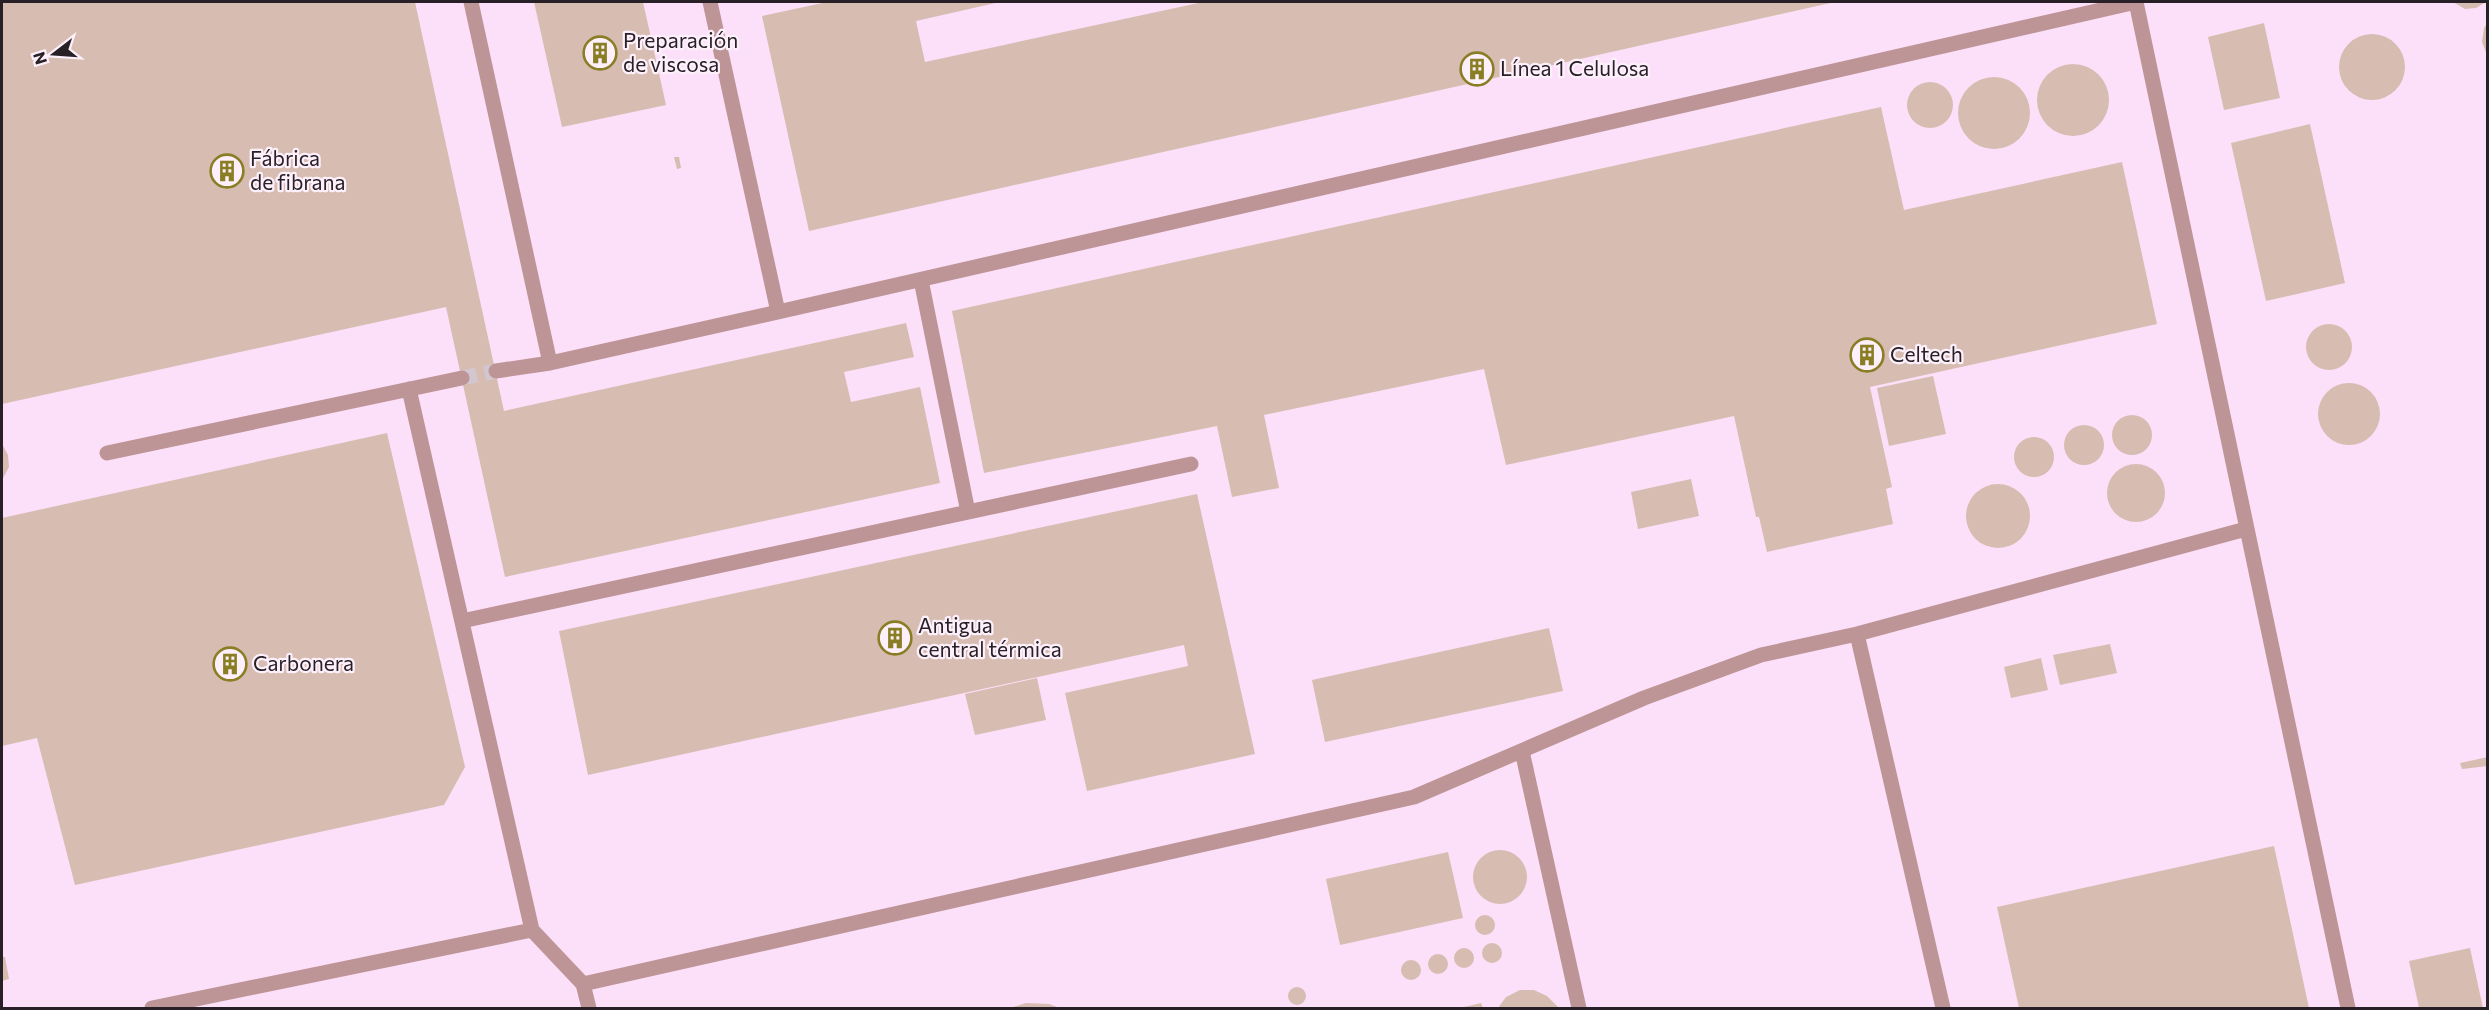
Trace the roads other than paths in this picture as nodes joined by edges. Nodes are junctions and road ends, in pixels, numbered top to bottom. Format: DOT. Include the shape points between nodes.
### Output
graph roads {
  1 [pos="471,2"];
  2 [pos="710,2"];
  3 [pos="2136,2"];
  4 [pos="921,280"];
  5 [pos="778,312"];
  6 [pos="550,363"];
  7 [pos="496,371"];
  8 [pos="462,378"];
  9 [pos="409,389"];
  10 [pos="107,453"];
  11 [pos="1191,464"];
  12 [pos="968,512"];
  13 [pos="2246,529"];
  14 [pos="462,621"];
  15 [pos="1857,634"];
  16 [pos="1522,751"];
  17 [pos="532,930"];
  18 [pos="583,984"];
  19 [pos="152,1008"];
  20 [pos="589,1008"];
  21 [pos="1580,1008"];
  22 [pos="1943,1008"];
  23 [pos="2348,1008"];
  1 -- 6 [label="lane"];
  2 -- 5 [label="lane"];
  3 -- 4 [label="lane"];
  3 -- 13 [label="lane"];
  4 -- 5 [label="lane"];
  4 -- 12 [label="lane"];
  5 -- 6 [label="lane"];
  6 -- 7 [label="lane"];
  8 -- 9 [label="lane"];
  9 -- 10 [label="lane"];
  9 -- 14 [label="lane"];
  11 -- 12 [label="lane"];
  12 -- 14 [label="lane"];
  13 -- 15 [label="lane"];
  13 -- 23 [label="lane"];
  14 -- 17 [label="lane"];
  15 -- 16 [label="lane" via="1761,655 1644,698"];
  15 -- 22 [label="lane"];
  16 -- 18 [label="lane" via="1414,797"];
  16 -- 21 [label="lane"];
  17 -- 18 [label="lane"];
  17 -- 19 [label="lane"];
  18 -- 20 [label="lane"];
}
